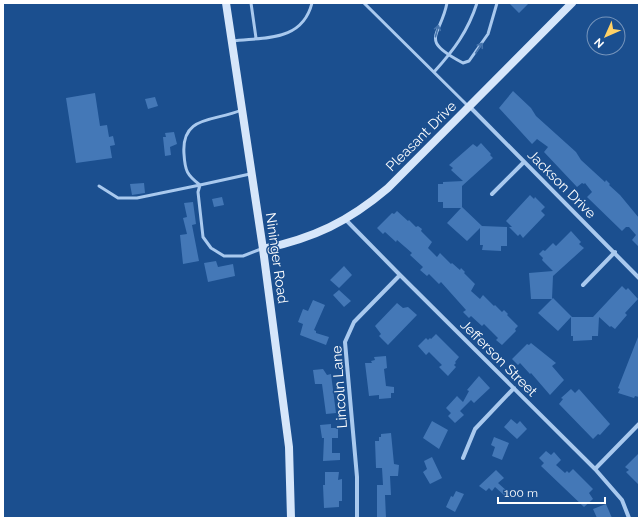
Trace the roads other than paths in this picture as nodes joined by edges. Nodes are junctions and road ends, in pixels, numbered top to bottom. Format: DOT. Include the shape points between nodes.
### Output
graph roads {
  1 [pos="226,3"];
  2 [pos="251,3"];
  3 [pos="312,3"];
  4 [pos="364,3"];
  5 [pos="447,3"];
  6 [pos="477,3"];
  7 [pos="497,3"];
  8 [pos="572,3"];
  9 [pos="256,38"];
  10 [pos="232,41"];
  11 [pos="449,56"];
  12 [pos="434,72"];
  13 [pos="469,106"];
  14 [pos="242,110"];
  15 [pos="524,162"];
  16 [pos="252,173"];
  17 [pos="99,186"];
  18 [pos="200,186"];
  19 [pos="492,194"];
  20 [pos="346,220"];
  21 [pos="263,249"];
  22 [pos="615,252"];
  23 [pos="400,276"];
  24 [pos="639,278"];
  25 [pos="583,284"];
  26 [pos="514,388"];
  27 [pos="639,424"];
  28 [pos="463,458"];
  29 [pos="595,469"];
  30 [pos="291,518"];
  31 [pos="357,518"];
  32 [pos="629,518"];
  1 -- 10 [label="street, Nininger Road"];
  2 -- 9 [label="lane"];
  3 -- 9 [label="lane" via="309,16 297,28 286,34"];
  4 -- 12 [label="lane"];
  11 -- 5 [label="lane, one-way" via="437,45 435,35"];
  6 -- 11 [label="lane" via="464,36"];
  11 -- 7 [label="lane, one-way" via="463,63 469,61 488,34"];
  8 -- 13 [label="street, Pleasant Drive"];
  9 -- 10 [label="lane"];
  10 -- 14 [label="street, Nininger Road"];
  11 -- 12 [label="lane"];
  12 -- 13 [label="lane"];
  13 -- 15 [label="street, Jackson Drive"];
  13 -- 20 [label="street, Pleasant Drive" via="388,188"];
  14 -- 16 [label="street, Nininger Road"];
  14 -- 18 [label="lane" via="198,122 189,131 183,148 185,169"];
  15 -- 19 [label="street"];
  15 -- 22 [label="street, Jackson Drive"];
  16 -- 18 [label="lane"];
  16 -- 21 [label="street, Nininger Road"];
  17 -- 18 [label="lane" via="118,198 137,198"];
  18 -- 21 [label="lane" via="198,192 203,237 211,248 224,256 243,256"];
  20 -- 21 [label="street, Pleasant Drive" via="293,243"];
  20 -- 23 [label="street, Jefferson Street"];
  21 -- 30 [label="street, Nininger Road" via="289,447"];
  22 -- 24 [label="street, Jackson Drive"];
  22 -- 25 [label="street"];
  23 -- 26 [label="street, Jefferson Street"];
  23 -- 31 [label="street, Lincoln Lane" via="354,322 345,342 357,477"];
  26 -- 28 [label="street" via="475,428"];
  26 -- 29 [label="street, Jefferson Street"];
  27 -- 29 [label="street"];
  29 -- 32 [label="street, Jefferson Street" via="622,500"];
}
